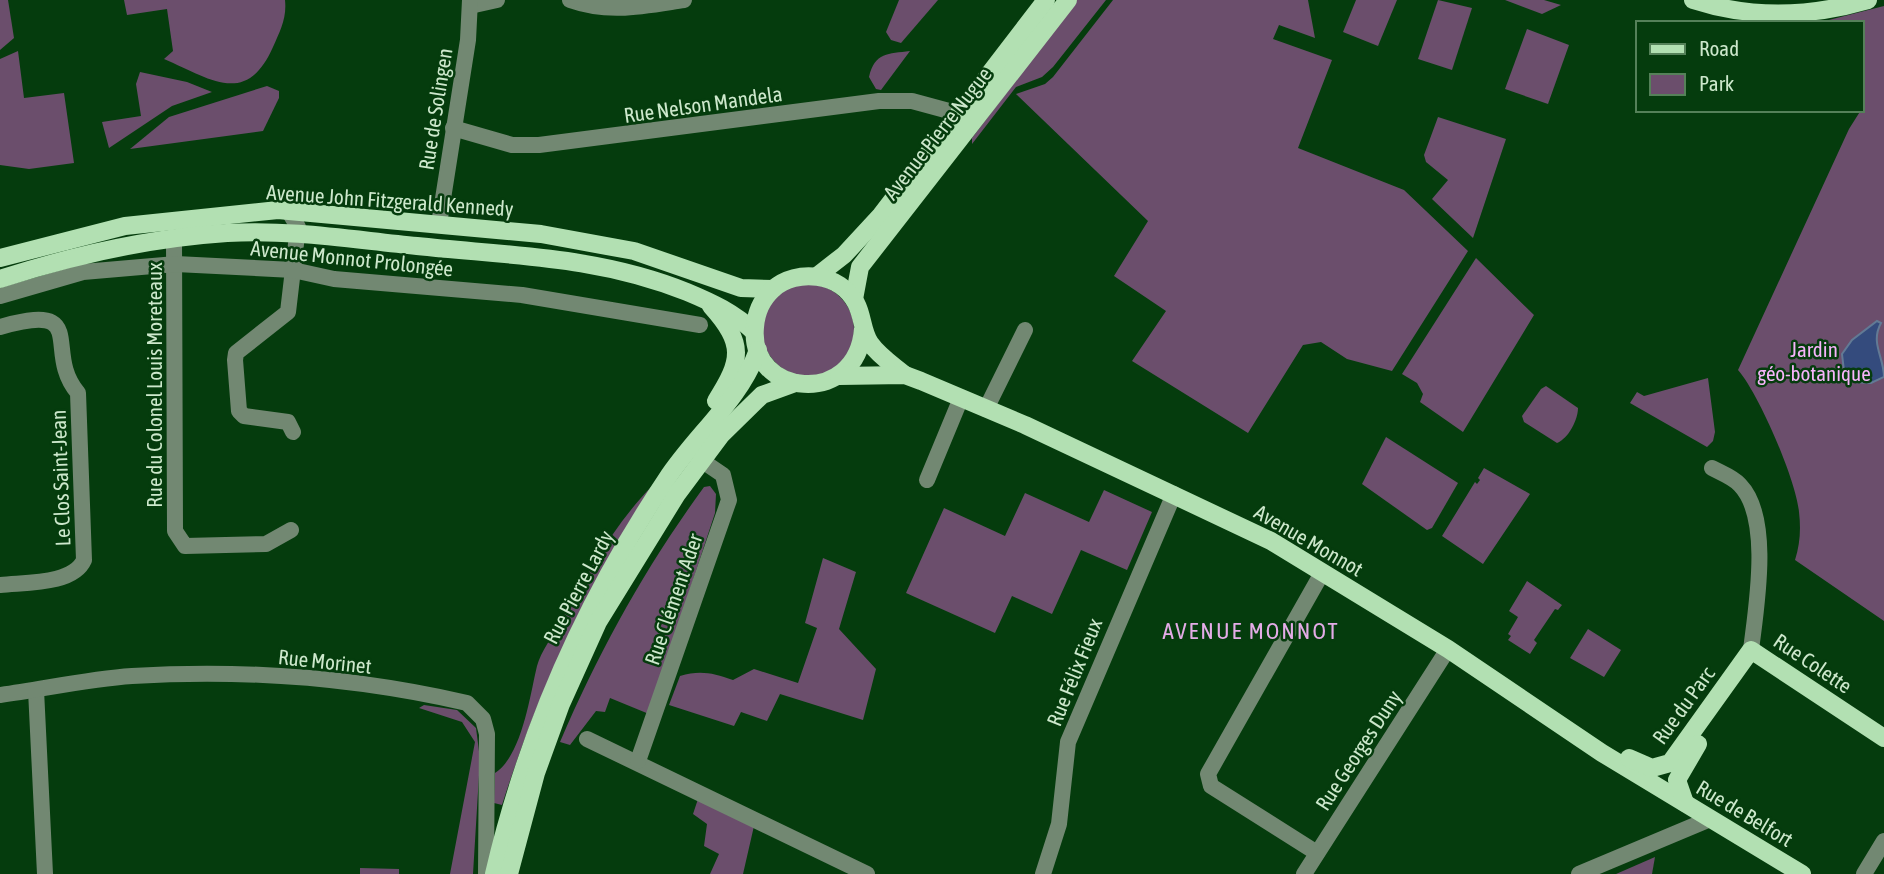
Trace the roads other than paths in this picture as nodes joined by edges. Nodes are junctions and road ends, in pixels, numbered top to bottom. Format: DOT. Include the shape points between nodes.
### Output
graph roads {
  1 [pos="497,0"];
  2 [pos="570,0"];
  3 [pos="684,0"];
  4 [pos="1046,0"];
  5 [pos="1069,0"];
  6 [pos="1693,0"];
  7 [pos="1868,0"];
  8 [pos="470,3"];
  9 [pos="960,114"];
  10 [pos="453,128"];
  11 [pos="294,224"];
  12 [pos="439,224"];
  13 [pos="174,238"];
  14 [pos="0,258"];
  15 [pos="176,264"];
  16 [pos="293,270"];
  17 [pos="817,276"];
  18 [pos="0,279"];
  19 [pos="774,289"];
  20 [pos="0,296"];
  21 [pos="854,299"];
  22 [pos="706,300"];
  23 [pos="700,325"];
  24 [pos="0,327"];
  25 [pos="863,329"];
  26 [pos="1026,330"];
  27 [pos="756,341"];
  28 [pos="905,375"];
  29 [pos="839,376"];
  30 [pos="794,383"];
  31 [pos="961,398"];
  32 [pos="986,409"];
  33 [pos="293,432"];
  34 [pos="701,460"];
  35 [pos="1712,468"];
  36 [pos="667,478"];
  37 [pos="927,480"];
  38 [pos="1174,494"];
  39 [pos="291,530"];
  40 [pos="1322,573"];
  41 [pos="0,585"];
  42 [pos="1448,649"];
  43 [pos="1755,652"];
  44 [pos="36,690"];
  45 [pos="0,695"];
  46 [pos="1884,738"];
  47 [pos="587,739"];
  48 [pos="1602,753"];
  49 [pos="638,761"];
  50 [pos="1664,791"];
  51 [pos="1685,803"];
  52 [pos="1710,818"];
  53 [pos="1884,841"];
  54 [pos="1317,853"];
  55 [pos="45,874"];
  56 [pos="486,874"];
  57 [pos="494,874"];
  58 [pos="509,874"];
  59 [pos="867,874"];
  60 [pos="1043,874"];
  61 [pos="1304,874"];
  62 [pos="1579,874"];
  63 [pos="1802,874"];
  64 [pos="1864,874"];
  1 -- 8 [label="street"];
  2 -- 3 [label="street" via="615,10"];
  4 -- 9 [label="main road, Avenue Pierre Nugue"];
  5 -- 21 [label="main road, Avenue Pierre Nugue" via="860,267"];
  6 -- 7 [label="main road" via="1743,12 1788,14"];
  8 -- 10 [label="street, Rue de Solingen"];
  9 -- 10 [label="street, Rue Nelson Mandela" via="912,101 879,101 539,145 512,145"];
  9 -- 17 [label="main road, Avenue Pierre Nugue" via="881,215"];
  10 -- 12 [label="street, Rue de Solingen"];
  11 -- 12 [label="main road, Avenue John Fitzgerald Kennedy" via="318,214"];
  11 -- 13 [label="main road, Avenue John Fitzgerald Kennedy"];
  11 -- 14 [label="main road, Avenue John Fitzgerald Kennedy" via="278,210 141,223"];
  11 -- 16 [label="street"];
  11 -- 22 [label="main road, Avenue John Fitzgerald Kennedy" via="586,261 649,276"];
  12 -- 19 [label="main road, Avenue John Fitzgerald Kennedy" via="541,234 634,251 741,288"];
  13 -- 15 [label="street, Rue du Colonel Louis Moreteaux"];
  13 -- 18 [label="main road, Avenue John Fitzgerald Kennedy" via="81,256"];
  15 -- 16 [label="street, Avenue Monnot Prolongée"];
  15 -- 20 [label="street, Avenue Monnot Prolongée" via="83,272"];
  15 -- 39 [label="street, Rue du Colonel Louis Moreteaux" via="175,531 185,546 266,544"];
  16 -- 23 [label="street, Avenue Monnot Prolongée" via="334,279 522,295"];
  16 -- 33 [label="street" via="288,312 236,353 235,360 239,411 244,416 288,422"];
  17 -- 19 [label="main road" via="794,278"];
  17 -- 21 [label="main road"];
  19 -- 27 [label="main road" via="761,304"];
  21 -- 25 [label="main road"];
  22 -- 27 [label="main road, Avenue John Fitzgerald Kennedy" via="737,317"];
  22 -- 36 [label="main road" via="731,331 737,354 734,373"];
  24 -- 41 [label="street, Le Clos Saint-Jean" via="47,319 60,333 68,379 78,393 84,560 68,575"];
  25 -- 28 [label="main road" via="876,352"];
  25 -- 29 [label="main road" via="860,351"];
  26 -- 32 [label="street"];
  27 -- 30 [label="main road" via="768,368"];
  27 -- 36 [label="main road, Rue Pierre Lardy" via="746,379"];
  28 -- 29 [label="main road"];
  28 -- 31 [label="main road, Avenue Monnot"];
  29 -- 30 [label="main road" via="810,385"];
  30 -- 34 [label="main road, Rue Pierre Lardy" via="762,395"];
  31 -- 32 [label="main road, Avenue Monnot"];
  31 -- 37 [label="street"];
  32 -- 38 [label="main road, Avenue Monnot"];
  34 -- 49 [label="street, Rue Clément Ader" via="723,474 729,500"];
  34 -- 58 [label="main road, Rue Pierre Lardy" via="598,622 536,773"];
  35 -- 43 [label="street" via="1741,486 1755,523 1760,578"];
  36 -- 57 [label="main road, Rue Pierre Lardy" via="600,587 568,651 522,771"];
  38 -- 40 [label="main road, Avenue Monnot" via="1253,532"];
  38 -- 60 [label="street, Rue Félix Fieux" via="1068,742 1059,824"];
  40 -- 42 [label="main road, Avenue Monnot"];
  40 -- 54 [label="street" via="1208,774 1211,786"];
  42 -- 48 [label="main road, Avenue Monnot"];
  42 -- 54 [label="street, Rue Georges Duny"];
  43 -- 46 [label="main road, Rue Colette"];
  43 -- 48 [label="main road, Rue du Parc" via="1670,763 1652,768 1623,755"];
  43 -- 51 [label="main road, Rue du Parc" via="1680,772 1677,780"];
  44 -- 45 [label="street, Rue Morinet"];
  44 -- 55 [label="street"];
  44 -- 56 [label="street, Rue Morinet" via="132,676 247,675 318,679 467,703 483,719 487,734"];
  47 -- 49 [label="street"];
  48 -- 50 [label="main road, Avenue Monnot"];
  49 -- 59 [label="street"];
  50 -- 51 [label="main road, Rue de Belfort"];
  51 -- 52 [label="main road, Rue de Belfort"];
  52 -- 62 [label="street"];
  52 -- 63 [label="main road, Rue de Belfort"];
  53 -- 64 [label="street"];
  54 -- 61 [label="street, Rue Georges Duny"];
}
